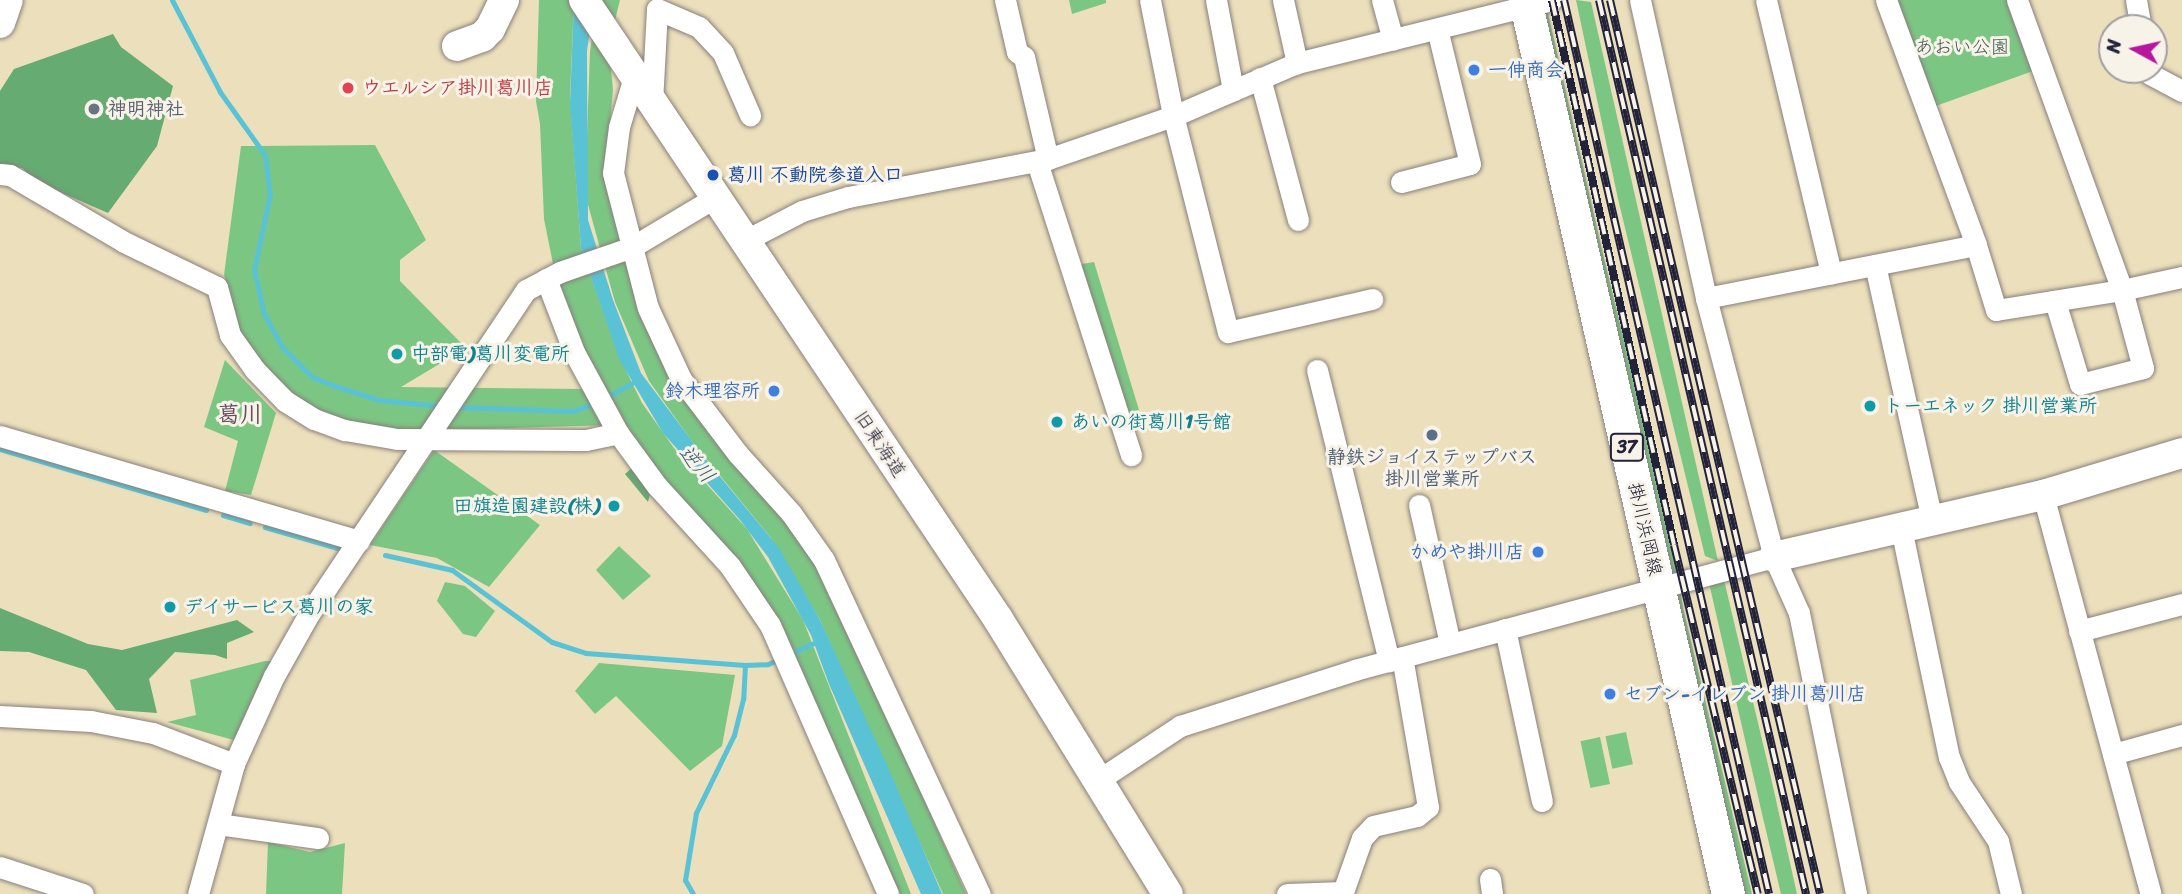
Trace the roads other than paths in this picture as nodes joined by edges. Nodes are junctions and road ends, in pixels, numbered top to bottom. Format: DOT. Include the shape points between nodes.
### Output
graph roads {
  1 [pos="8,0"];
  2 [pos="503,0"];
  3 [pos="584,0"];
  4 [pos="1005,0"];
  5 [pos="1150,0"];
  6 [pos="1216,0"];
  7 [pos="1283,0"];
  8 [pos="1382,0"];
  9 [pos="1640,0"];
  10 [pos="1766,0"];
  11 [pos="1886,0"];
  12 [pos="2018,0"];
  13 [pos="1535,2"];
  14 [pos="0,23"];
  15 [pos="1437,29"];
  16 [pos="1393,40"];
  17 [pos="457,46"];
  18 [pos="1297,63"];
  19 [pos="627,65"];
  20 [pos="1259,78"];
  21 [pos="1233,90"];
  22 [pos="652,104"];
  23 [pos="750,115"];
  24 [pos="1173,116"];
  25 [pos="1043,161"];
  26 [pos="0,174"];
  27 [pos="1401,183"];
  28 [pos="714,198"];
  29 [pos="1298,220"];
  30 [pos="744,241"];
  31 [pos="1976,245"];
  32 [pos="627,249"];
  33 [pos="1875,265"];
  34 [pos="1830,273"];
  35 [pos="553,275"];
  36 [pos="2182,277"];
  37 [pos="2122,290"];
  38 [pos="1706,298"];
  39 [pos="1372,299"];
  40 [pos="2055,301"];
  41 [pos="1317,370"];
  42 [pos="618,433"];
  43 [pos="0,436"];
  44 [pos="428,440"];
  45 [pos="2182,453"];
  46 [pos="1131,455"];
  47 [pos="2043,495"];
  48 [pos="1419,505"];
  49 [pos="1932,521"];
  50 [pos="1902,528"];
  51 [pos="359,541"];
  52 [pos="1774,558"];
  53 [pos="1659,588"];
  54 [pos="2182,604"];
  55 [pos="1505,629"];
  56 [pos="2079,631"];
  57 [pos="1450,644"];
  58 [pos="1395,659"];
  59 [pos="0,716"];
  60 [pos="2182,735"];
  61 [pos="2113,754"];
  62 [pos="234,764"];
  63 [pos="1097,781"];
  64 [pos="1542,801"];
  65 [pos="218,824"];
  66 [pos="318,838"];
  67 [pos="0,867"];
  68 [pos="54,890"];
  69 [pos="83,894"];
  70 [pos="198,894"];
  71 [pos="888,894"];
  72 [pos="980,894"];
  73 [pos="1168,894"];
  74 [pos="1287,894"];
  75 [pos="1728,894"];
  76 [pos="1856,894"];
  77 [pos="2011,894"];
  78 [pos="2151,894"];
  1 -- 14 [label="street"];
  2 -- 17 [label="street" via="482,37"];
  3 -- 19 [label="street, 旧東海道"];
  4 -- 25 [label="street" via="1017,52 1024,57"];
  5 -- 24 [label="street"];
  6 -- 21 [label="street"];
  7 -- 18 [label="street"];
  8 -- 16 [label="street"];
  9 -- 38 [label="street"];
  10 -- 34 [label="street"];
  11 -- 31 [label="street"];
  12 -- 37 [label="street"];
  13 -- 15 [label="street"];
  13 -- 53 [label="main road, 掛川浜岡線 / 37"];
  15 -- 16 [label="street"];
  15 -- 27 [label="street" via="1470,164"];
  16 -- 18 [label="street"];
  18 -- 20 [label="street"];
  19 -- 22 [label="street, 旧東海道"];
  19 -- 32 [label="street" via="613,173"];
  20 -- 21 [label="street"];
  20 -- 29 [label="street"];
  21 -- 24 [label="street"];
  22 -- 23 [label="street" via="657,9 699,27 723,53"];
  22 -- 28 [label="street, 旧東海道"];
  24 -- 25 [label="street"];
  24 -- 39 [label="street" via="1228,332"];
  25 -- 30 [label="street" via="848,197 802,211"];
  25 -- 46 [label="street"];
  26 -- 44 [label="street" via="10,175 124,242 217,287 230,335 285,401 314,419 345,430"];
  28 -- 30 [label="street, 旧東海道"];
  28 -- 32 [label="street"];
  30 -- 63 [label="street, 旧東海道" via="998,619"];
  31 -- 33 [label="street"];
  31 -- 40 [label="street" via="1996,310"];
  32 -- 35 [label="street"];
  32 -- 72 [label="street" via="681,379 824,560"];
  33 -- 34 [label="street"];
  33 -- 49 [label="street"];
  34 -- 38 [label="street"];
  35 -- 42 [label="street" via="561,321"];
  35 -- 44 [label="street" via="527,290"];
  36 -- 37 [label="street"];
  37 -- 40 [label="street"];
  37 -- 40 [label="street" via="2143,368 2080,384"];
  38 -- 52 [label="street"];
  41 -- 58 [label="street"];
  42 -- 44 [label="street" via="586,440"];
  42 -- 71 [label="street" via="657,486 755,599"];
  43 -- 51 [label="street"];
  44 -- 51 [label="street"];
  45 -- 47 [label="street"];
  47 -- 49 [label="street"];
  47 -- 56 [label="street"];
  48 -- 57 [label="street"];
  49 -- 50 [label="street"];
  50 -- 52 [label="street"];
  50 -- 77 [label="street" via="1949,757 1959,782 1998,841"];
  51 -- 62 [label="street" via="303,624"];
  52 -- 53 [label="street"];
  52 -- 76 [label="street" via="1799,613"];
  53 -- 55 [label="street"];
  53 -- 75 [label="main road, 掛川浜岡線 / 37"];
  54 -- 56 [label="street"];
  55 -- 57 [label="street"];
  55 -- 64 [label="street"];
  56 -- 61 [label="street"];
  57 -- 58 [label="street"];
  58 -- 63 [label="street" via="1180,726"];
  58 -- 74 [label="street" via="1428,807 1417,816 1373,827 1362,838 1343,892"];
  59 -- 62 [label="street" via="91,721 153,733"];
  60 -- 61 [label="street"];
  61 -- 78 [label="street"];
  62 -- 65 [label="street"];
  63 -- 73 [label="street, 旧東海道"];
  65 -- 66 [label="street"];
  65 -- 70 [label="street"];
  67 -- 68 [label="street"];
  68 -- 69 [label="street"];
}
